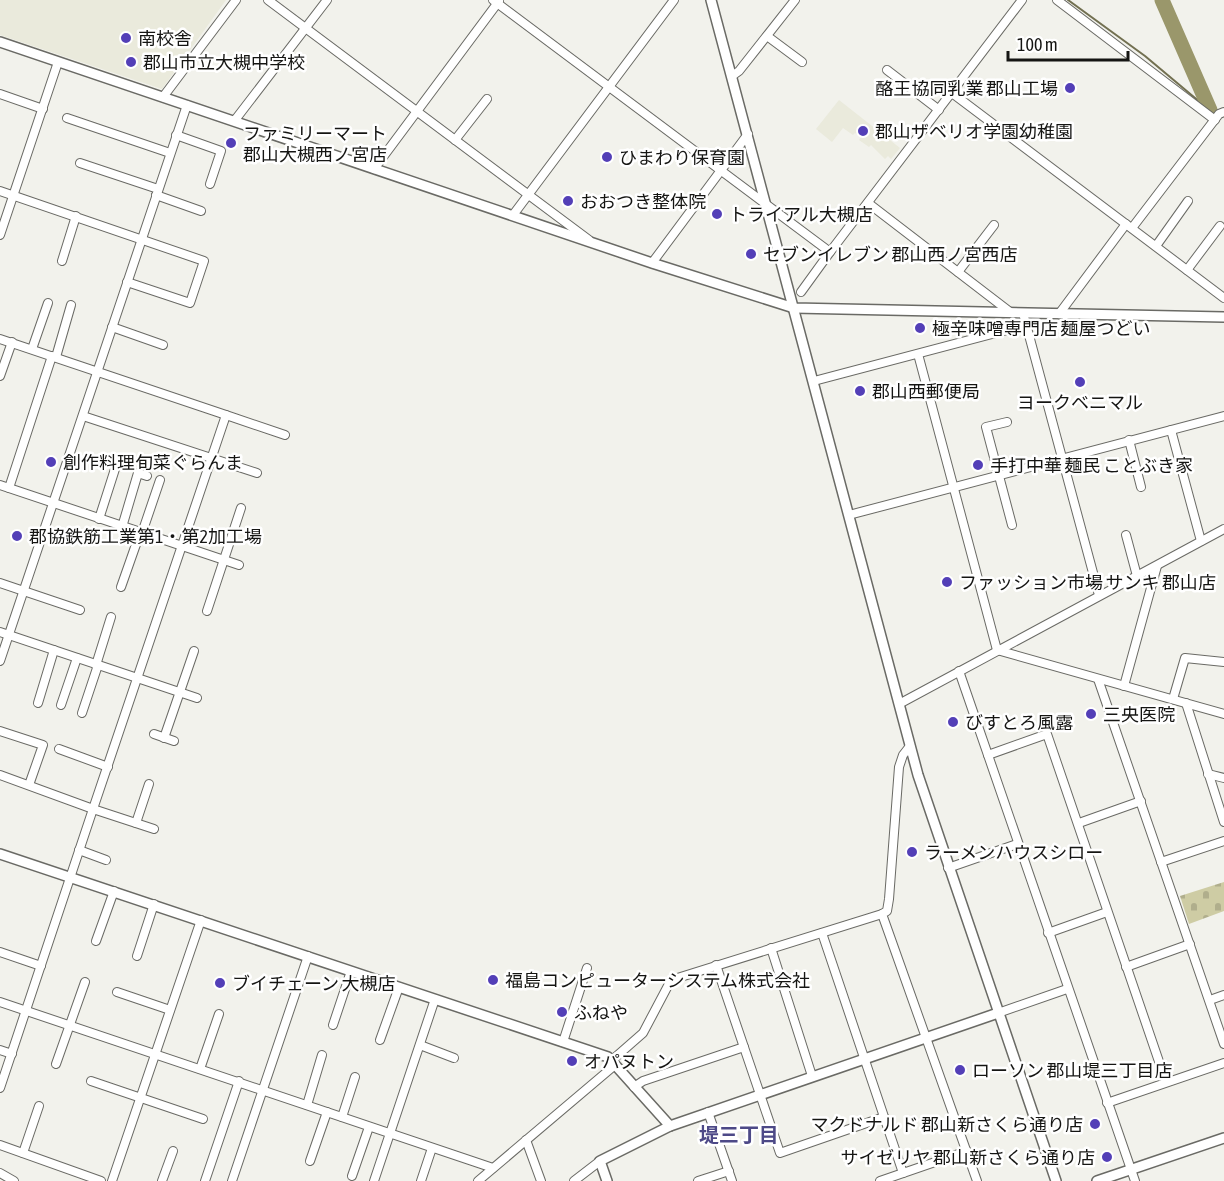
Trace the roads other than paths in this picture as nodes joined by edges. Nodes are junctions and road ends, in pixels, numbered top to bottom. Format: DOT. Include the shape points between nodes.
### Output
graph roads {
  1 [pos="236,0"];
  2 [pos="268,0"];
  3 [pos="327,0"];
  4 [pos="674,0"];
  5 [pos="711,0"];
  6 [pos="795,0"];
  7 [pos="1022,0"];
  8 [pos="1057,0"];
  9 [pos="496,1"];
  10 [pos="306,28"];
  11 [pos="767,36"];
  12 [pos="0,42"];
  13 [pos="58,62"];
  14 [pos="801,62"];
  15 [pos="887,70"];
  16 [pos="732,76"];
  17 [pos="610,87"];
  18 [pos="952,93"];
  19 [pos="0,94"];
  20 [pos="163,97"];
  21 [pos="487,99"];
  22 [pos="186,105"];
  23 [pos="43,109"];
  24 [pos="939,110"];
  25 [pos="418,112"];
  26 [pos="1224,112"];
  27 [pos="67,118"];
  28 [pos="235,120"];
  29 [pos="1215,120"];
  30 [pos="748,134"];
  31 [pos="176,135"];
  32 [pos="455,140"];
  33 [pos="170,153"];
  34 [pos="80,163"];
  35 [pos="374,169"];
  36 [pos="719,171"];
  37 [pos="210,184"];
  38 [pos="0,191"];
  39 [pos="157,192"];
  40 [pos="528,195"];
  41 [pos="13,196"];
  42 [pos="1188,201"];
  43 [pos="868,203"];
  44 [pos="766,207"];
  45 [pos="201,211"];
  46 [pos="513,215"];
  47 [pos="76,216"];
  48 [pos="994,225"];
  49 [pos="1129,226"];
  50 [pos="1220,226"];
  51 [pos="0,235"];
  52 [pos="141,238"];
  53 [pos="592,242"];
  54 [pos="1155,246"];
  55 [pos="830,252"];
  56 [pos="62,261"];
  57 [pos="652,263"];
  58 [pos="1187,270"];
  59 [pos="958,272"];
  60 [pos="127,282"];
  61 [pos="801,292"];
  62 [pos="1224,298"];
  63 [pos="48,303"];
  64 [pos="71,305"];
  65 [pos="794,308"];
  66 [pos="1010,312"];
  67 [pos="1023,313"];
  68 [pos="1059,314"];
  69 [pos="1224,317"];
  70 [pos="1026,325"];
  71 [pos="112,327"];
  72 [pos="0,339"];
  73 [pos="12,342"];
  74 [pos="163,345"];
  75 [pos="32,349"];
  76 [pos="918,354"];
  77 [pos="54,356"];
  78 [pos="98,370"];
  79 [pos="0,376"];
  80 [pos="814,381"];
  81 [pos="226,415"];
  82 [pos="83,416"];
  83 [pos="1224,416"];
  84 [pos="1007,422"];
  85 [pos="1171,429"];
  86 [pos="285,435"];
  87 [pos="1129,440"];
  88 [pos="211,458"];
  89 [pos="1061,458"];
  90 [pos="116,469"];
  91 [pos="257,473"];
  92 [pos="998,475"];
  93 [pos="147,476"];
  94 [pos="160,480"];
  95 [pos="0,486"];
  96 [pos="954,487"];
  97 [pos="1141,487"];
  98 [pos="9,488"];
  99 [pos="53,504"];
  100 [pos="241,508"];
  101 [pos="849,515"];
  102 [pos="99,519"];
  103 [pos="1012,525"];
  104 [pos="122,527"];
  105 [pos="1224,529"];
  106 [pos="141,533"];
  107 [pos="1126,535"];
  108 [pos="1201,541"];
  109 [pos="181,547"];
  110 [pos="224,561"];
  111 [pos="239,565"];
  112 [pos="1157,566"];
  113 [pos="1137,576"];
  114 [pos="0,583"];
  115 [pos="121,587"];
  116 [pos="24,590"];
  117 [pos="1099,596"];
  118 [pos="80,610"];
  119 [pos="207,611"];
  120 [pos="111,617"];
  121 [pos="0,632"];
  122 [pos="9,635"];
  123 [pos="54,650"];
  124 [pos="997,650"];
  125 [pos="194,651"];
  126 [pos="77,658"];
  127 [pos="0,661"];
  128 [pos="1224,663"];
  129 [pos="97,665"];
  130 [pos="959,671"];
  131 [pos="138,679"];
  132 [pos="1098,679"];
  133 [pos="1124,686"];
  134 [pos="180,693"];
  135 [pos="197,698"];
  136 [pos="1173,699"];
  137 [pos="38,703"];
  138 [pos="1186,703"];
  139 [pos="899,704"];
  140 [pos="62,705"];
  141 [pos="82,713"];
  142 [pos="1224,714"];
  143 [pos="0,731"];
  144 [pos="154,734"];
  145 [pos="164,738"];
  146 [pos="174,741"];
  147 [pos="910,746"];
  148 [pos="59,749"];
  149 [pos="988,755"];
  150 [pos="108,767"];
  151 [pos="1208,774"];
  152 [pos="0,776"];
  153 [pos="1224,778"];
  154 [pos="29,784"];
  155 [pos="149,784"];
  156 [pos="1141,801"];
  157 [pos="93,809"];
  158 [pos="1224,822"];
  159 [pos="136,823"];
  160 [pos="1079,823"];
  161 [pos="154,829"];
  162 [pos="1224,841"];
  163 [pos="1017,844"];
  164 [pos="80,850"];
  165 [pos="0,854"];
  166 [pos="106,860"];
  167 [pos="1161,862"];
  168 [pos="948,868"];
  169 [pos="71,877"];
  170 [pos="114,891"];
  171 [pos="154,904"];
  172 [pos="1107,912"];
  173 [pos="882,914"];
  174 [pos="201,920"];
  175 [pos="822,933"];
  176 [pos="1048,933"];
  177 [pos="96,941"];
  178 [pos="1190,944"];
  179 [pos="771,948"];
  180 [pos="0,952"];
  181 [pos="137,956"];
  182 [pos="308,956"];
  183 [pos="716,965"];
  184 [pos="41,966"];
  185 [pos="1126,967"];
  186 [pos="587,968"];
  187 [pos="351,971"];
  188 [pos="85,982"];
  189 [pos="399,987"];
  190 [pos="1067,989"];
  191 [pos="117,992"];
  192 [pos="1224,994"];
  193 [pos="435,999"];
  194 [pos="1210,1000"];
  195 [pos="0,1002"];
  196 [pos="170,1010"];
  197 [pos="26,1011"];
  198 [pos="998,1013"];
  199 [pos="219,1014"];
  200 [pos="70,1025"];
  201 [pos="333,1025"];
  202 [pos="928,1037"];
  203 [pos="380,1040"];
  204 [pos="563,1042"];
  205 [pos="1224,1044"];
  206 [pos="420,1045"];
  207 [pos="744,1047"];
  208 [pos="0,1050"];
  209 [pos="12,1054"];
  210 [pos="155,1054"];
  211 [pos="322,1055"];
  212 [pos="454,1058"];
  213 [pos="864,1058"];
  214 [pos="613,1063"];
  215 [pos="1224,1063"];
  216 [pos="56,1064"];
  217 [pos="200,1069"];
  218 [pos="812,1076"];
  219 [pos="355,1077"];
  220 [pos="91,1081"];
  221 [pos="239,1081"];
  222 [pos="1166,1082"];
  223 [pos="634,1087"];
  224 [pos="0,1088"];
  225 [pos="264,1090"];
  226 [pos="760,1094"];
  227 [pos="140,1098"];
  228 [pos="1107,1103"];
  229 [pos="307,1105"];
  230 [pos="39,1106"];
  231 [pos="327,1112"];
  232 [pos="708,1112"];
  233 [pos="342,1117"];
  234 [pos="884,1117"];
  235 [pos="203,1119"];
  236 [pos="670,1126"];
  237 [pos="369,1127"];
  238 [pos="390,1134"];
  239 [pos="1224,1138"];
  240 [pos="526,1140"];
  241 [pos="0,1145"];
  242 [pos="432,1148"];
  243 [pos="172,1151"];
  244 [pos="967,1151"];
  245 [pos="23,1153"];
  246 [pos="310,1161"];
  247 [pos="600,1161"];
  248 [pos="493,1168"];
  249 [pos="1131,1169"];
  250 [pos="729,1171"];
  251 [pos="0,1173"];
  252 [pos="903,1173"];
  253 [pos="352,1176"];
  254 [pos="13,1181"];
  255 [pos="101,1181"];
  256 [pos="112,1181"];
  257 [pos="162,1181"];
  258 [pos="206,1181"];
  259 [pos="232,1181"];
  260 [pos="374,1181"];
  261 [pos="421,1181"];
  262 [pos="478,1181"];
  263 [pos="541,1181"];
  264 [pos="574,1181"];
  265 [pos="607,1181"];
  266 [pos="698,1181"];
  267 [pos="732,1181"];
  268 [pos="880,1181"];
  269 [pos="977,1181"];
  270 [pos="1056,1181"];
  271 [pos="1097,1181"];
  272 [pos="1135,1181"];
  1 -- 20 [label="street"];
  2 -- 10 [label="street"];
  3 -- 10 [label="street"];
  4 -- 17 [label="street"];
  5 -- 16 [label="street"];
  6 -- 11 [label="street"];
  7 -- 18 [label="street"];
  8 -- 29 [label="street"];
  9 -- 17 [label="street"];
  9 -- 25 [label="street"];
  10 -- 25 [label="street"];
  10 -- 28 [label="street"];
  11 -- 14 [label="street"];
  11 -- 16 [label="street"];
  12 -- 13 [label="street"];
  13 -- 20 [label="street"];
  13 -- 23 [label="street"];
  15 -- 24 [label="street"];
  16 -- 30 [label="street"];
  17 -- 36 [label="street"];
  17 -- 40 [label="street"];
  18 -- 24 [label="street"];
  18 -- 49 [label="street"];
  19 -- 23 [label="street"];
  20 -- 22 [label="street"];
  21 -- 32 [label="street"];
  22 -- 28 [label="street"];
  22 -- 31 [label="street"];
  23 -- 41 [label="street"];
  24 -- 43 [label="street"];
  25 -- 32 [label="street"];
  25 -- 35 [label="street"];
  26 -- 29 [label="street"];
  27 -- 33 [label="street"];
  28 -- 35 [label="street"];
  29 -- 49 [label="street"];
  30 -- 36 [label="street"];
  30 -- 44 [label="street"];
  31 -- 33 [label="street"];
  31 -- 37 [label="street" via="221,151"];
  32 -- 40 [label="street"];
  33 -- 39 [label="street"];
  34 -- 39 [label="street"];
  35 -- 46 [label="street"];
  36 -- 44 [label="street"];
  36 -- 57 [label="street"];
  38 -- 41 [label="street"];
  39 -- 45 [label="street"];
  39 -- 52 [label="street"];
  40 -- 46 [label="street"];
  40 -- 53 [label="street"];
  41 -- 47 [label="street"];
  41 -- 51 [label="street"];
  42 -- 54 [label="street"];
  43 -- 55 [label="street"];
  43 -- 59 [label="street"];
  44 -- 55 [label="street"];
  44 -- 65 [label="street"];
  46 -- 53 [label="street"];
  47 -- 52 [label="street"];
  47 -- 56 [label="street"];
  48 -- 59 [label="street"];
  49 -- 54 [label="street"];
  49 -- 68 [label="street"];
  50 -- 58 [label="street"];
  52 -- 60 [label="street"];
  52 -- 60 [label="street" via="204,261 190,303"];
  53 -- 57 [label="street"];
  54 -- 58 [label="street"];
  55 -- 61 [label="street"];
  57 -- 65 [label="street"];
  58 -- 62 [label="street"];
  59 -- 66 [label="street"];
  60 -- 71 [label="street"];
  63 -- 75 [label="street"];
  64 -- 77 [label="street"];
  65 -- 66 [label="street"];
  65 -- 80 [label="street"];
  66 -- 67 [label="street"];
  67 -- 68 [label="street"];
  67 -- 70 [label="street"];
  68 -- 69 [label="street"];
  70 -- 76 [label="street"];
  70 -- 89 [label="street"];
  71 -- 74 [label="street"];
  71 -- 78 [label="street"];
  72 -- 73 [label="street"];
  73 -- 75 [label="street"];
  73 -- 79 [label="street"];
  75 -- 77 [label="street"];
  76 -- 80 [label="street"];
  76 -- 96 [label="street"];
  77 -- 78 [label="street"];
  77 -- 98 [label="street"];
  78 -- 81 [label="street"];
  78 -- 82 [label="street"];
  80 -- 101 [label="street"];
  81 -- 86 [label="street"];
  81 -- 88 [label="street"];
  82 -- 88 [label="street"];
  82 -- 99 [label="street"];
  83 -- 85 [label="street"];
  84 -- 92 [label="street" via="986,428"];
  85 -- 87 [label="street"];
  85 -- 108 [label="street"];
  87 -- 89 [label="street"];
  87 -- 97 [label="street"];
  88 -- 91 [label="street"];
  88 -- 109 [label="street"];
  89 -- 92 [label="street"];
  89 -- 117 [label="street"];
  90 -- 102 [label="street"];
  92 -- 96 [label="street"];
  92 -- 103 [label="street"];
  93 -- 104 [label="street" via="138,473"];
  94 -- 106 [label="street"];
  95 -- 98 [label="street"];
  96 -- 101 [label="street"];
  96 -- 124 [label="street"];
  98 -- 99 [label="street"];
  99 -- 102 [label="street"];
  99 -- 116 [label="street"];
  100 -- 110 [label="street"];
  101 -- 139 [label="street"];
  102 -- 104 [label="street"];
  104 -- 106 [label="street"];
  105 -- 108 [label="street"];
  106 -- 109 [label="street"];
  106 -- 115 [label="street"];
  107 -- 113 [label="street"];
  108 -- 112 [label="street"];
  109 -- 110 [label="street"];
  109 -- 131 [label="street"];
  110 -- 111 [label="street"];
  110 -- 119 [label="street"];
  112 -- 113 [label="street"];
  112 -- 133 [label="street"];
  113 -- 117 [label="street"];
  114 -- 116 [label="street"];
  116 -- 118 [label="street"];
  116 -- 122 [label="street"];
  117 -- 124 [label="street"];
  120 -- 129 [label="street"];
  121 -- 122 [label="street"];
  122 -- 123 [label="street"];
  122 -- 127 [label="street"];
  123 -- 126 [label="street"];
  123 -- 137 [label="street"];
  124 -- 130 [label="street"];
  124 -- 132 [label="street"];
  125 -- 134 [label="street"];
  126 -- 129 [label="street"];
  126 -- 140 [label="street"];
  128 -- 136 [label="street" via="1185,658"];
  129 -- 131 [label="street"];
  129 -- 141 [label="street"];
  130 -- 139 [label="street"];
  130 -- 149 [label="street"];
  131 -- 134 [label="street"];
  131 -- 150 [label="street"];
  132 -- 133 [label="street"];
  132 -- 156 [label="street"];
  133 -- 136 [label="street"];
  134 -- 135 [label="street"];
  134 -- 145 [label="street"];
  136 -- 138 [label="street"];
  138 -- 142 [label="street"];
  138 -- 151 [label="street"];
  139 -- 147 [label="street"];
  143 -- 154 [label="street" via="43,745"];
  144 -- 145 [label="street"];
  145 -- 146 [label="street"];
  147 -- 168 [label="street"];
  147 -- 173 [label="street" via="899,767 889,899 887,911"];
  148 -- 150 [label="street"];
  149 -- 160 [label="street" via="1047,734"];
  149 -- 163 [label="street"];
  150 -- 157 [label="street"];
  151 -- 153 [label="street"];
  151 -- 158 [label="street"];
  152 -- 154 [label="street"];
  154 -- 157 [label="street"];
  155 -- 159 [label="street"];
  156 -- 160 [label="street"];
  156 -- 167 [label="street"];
  157 -- 159 [label="street"];
  157 -- 164 [label="street"];
  159 -- 161 [label="street"];
  160 -- 172 [label="street"];
  162 -- 167 [label="street"];
  163 -- 168 [label="street"];
  163 -- 176 [label="street"];
  164 -- 166 [label="street"];
  164 -- 169 [label="street"];
  165 -- 169 [label="street"];
  167 -- 178 [label="street"];
  168 -- 198 [label="street"];
  169 -- 170 [label="street"];
  169 -- 184 [label="street"];
  170 -- 171 [label="street"];
  170 -- 177 [label="street"];
  171 -- 174 [label="street"];
  171 -- 181 [label="street"];
  172 -- 176 [label="street"];
  172 -- 185 [label="street"];
  173 -- 175 [label="street"];
  173 -- 202 [label="street"];
  174 -- 182 [label="street"];
  174 -- 196 [label="street"];
  175 -- 179 [label="street"];
  175 -- 213 [label="street"];
  176 -- 190 [label="street"];
  178 -- 185 [label="street"];
  178 -- 194 [label="street"];
  179 -- 183 [label="street"];
  179 -- 218 [label="street"];
  180 -- 184 [label="street"];
  182 -- 187 [label="street"];
  182 -- 225 [label="street"];
  183 -- 207 [label="street"];
  183 -- 214 [label="street" via="671,980 643,1033"];
  184 -- 197 [label="street"];
  185 -- 222 [label="street"];
  186 -- 204 [label="street"];
  187 -- 189 [label="street"];
  187 -- 201 [label="street"];
  188 -- 200 [label="street"];
  189 -- 193 [label="street"];
  189 -- 203 [label="street"];
  190 -- 198 [label="street"];
  190 -- 228 [label="street"];
  191 -- 196 [label="street"];
  192 -- 194 [label="street"];
  193 -- 204 [label="street"];
  193 -- 206 [label="street"];
  194 -- 205 [label="street"];
  195 -- 197 [label="street"];
  196 -- 210 [label="street"];
  197 -- 200 [label="street"];
  197 -- 209 [label="street"];
  198 -- 202 [label="street"];
  198 -- 270 [label="street"];
  199 -- 217 [label="street"];
  200 -- 210 [label="street"];
  200 -- 216 [label="street"];
  202 -- 213 [label="street"];
  202 -- 244 [label="street"];
  204 -- 214 [label="street" via="608,1057"];
  206 -- 212 [label="street"];
  206 -- 238 [label="street"];
  207 -- 223 [label="street"];
  207 -- 226 [label="street"];
  208 -- 209 [label="street"];
  209 -- 224 [label="street"];
  210 -- 217 [label="street"];
  210 -- 227 [label="street"];
  211 -- 229 [label="street"];
  213 -- 218 [label="street"];
  213 -- 234 [label="street"];
  214 -- 223 [label="street"];
  214 -- 240 [label="street"];
  215 -- 222 [label="street"];
  217 -- 221 [label="street"];
  218 -- 226 [label="street"];
  219 -- 233 [label="street"];
  220 -- 227 [label="street"];
  221 -- 225 [label="street"];
  221 -- 258 [label="street"];
  222 -- 228 [label="street"];
  223 -- 236 [label="street"];
  225 -- 229 [label="street"];
  225 -- 259 [label="street"];
  226 -- 232 [label="street"];
  226 -- 234 [label="street" via="780,1153"];
  227 -- 235 [label="street"];
  227 -- 256 [label="street"];
  228 -- 249 [label="street"];
  229 -- 231 [label="street"];
  230 -- 245 [label="street"];
  231 -- 233 [label="street"];
  231 -- 246 [label="street"];
  232 -- 236 [label="street"];
  232 -- 250 [label="street"];
  233 -- 237 [label="street"];
  234 -- 252 [label="street"];
  236 -- 247 [label="street"];
  237 -- 238 [label="street"];
  237 -- 253 [label="street"];
  238 -- 242 [label="street"];
  238 -- 260 [label="street"];
  239 -- 249 [label="street"];
  240 -- 248 [label="street"];
  240 -- 263 [label="street"];
  241 -- 245 [label="street"];
  242 -- 248 [label="street"];
  242 -- 261 [label="street"];
  243 -- 257 [label="street"];
  244 -- 252 [label="street"];
  244 -- 269 [label="street"];
  245 -- 255 [label="street"];
  247 -- 264 [label="street"];
  247 -- 265 [label="street"];
  248 -- 262 [label="street"];
  249 -- 271 [label="street"];
  249 -- 272 [label="street"];
  250 -- 266 [label="street"];
  250 -- 267 [label="street"];
  251 -- 254 [label="street"];
  252 -- 268 [label="street"];
}
